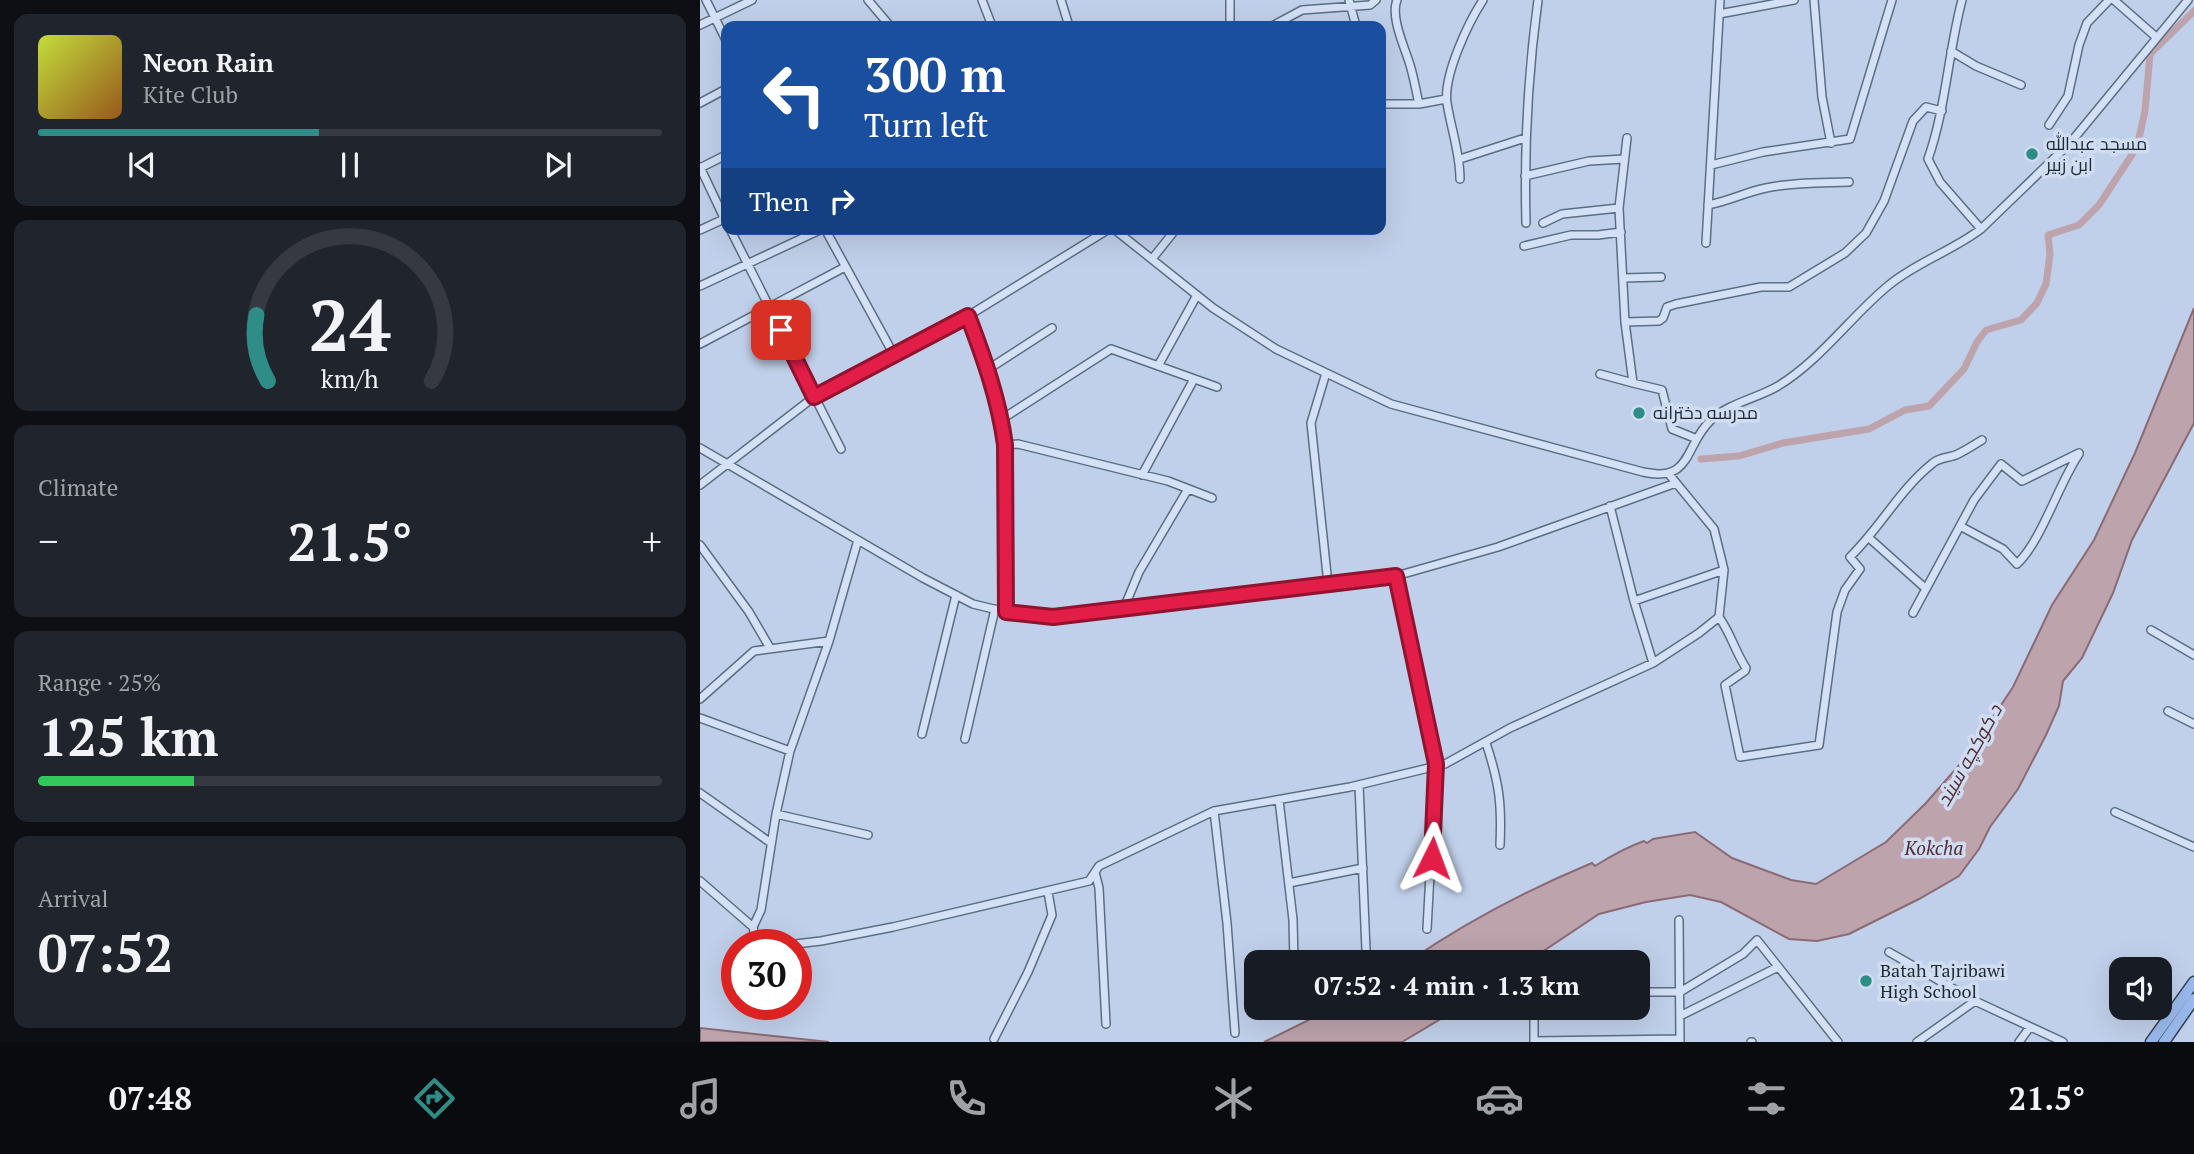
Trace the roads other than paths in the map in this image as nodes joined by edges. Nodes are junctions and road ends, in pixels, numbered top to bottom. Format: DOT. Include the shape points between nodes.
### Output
graph roads {
  1 [pos="706,0"];
  2 [pos="752,0"];
  3 [pos="868,0"];
  4 [pos="982,0"];
  5 [pos="1062,0"];
  6 [pos="1230,0"];
  7 [pos="1376,0"];
  8 [pos="1397,0"];
  9 [pos="1483,0"];
  10 [pos="1538,0"];
  11 [pos="1720,0"];
  12 [pos="1794,0"];
  13 [pos="1814,0"];
  14 [pos="1892,0"];
  15 [pos="1962,0"];
  16 [pos="2111,0"];
  17 [pos="2188,0"];
  18 [pos="1350,4"];
  19 [pos="1719,14"];
  20 [pos="715,17"];
  21 [pos="886,21"];
  22 [pos="990,21"];
  23 [pos="1068,21"];
  24 [pos="1230,21"];
  25 [pos="1281,21"];
  26 [pos="1355,21"];
  27 [pos="700,25"];
  28 [pos="721,30"];
  29 [pos="2156,37"];
  30 [pos="1951,51"];
  31 [pos="2021,85"];
  32 [pos="721,92"];
  33 [pos="1446,99"];
  34 [pos="700,103"];
  35 [pos="1386,104"];
  36 [pos="1419,104"];
  37 [pos="1942,111"];
  38 [pos="2049,125"];
  39 [pos="1525,138"];
  40 [pos="1627,138"];
  41 [pos="1831,143"];
  42 [pos="721,157"];
  43 [pos="1460,159"];
  44 [pos="1624,159"];
  45 [pos="1711,164"];
  46 [pos="700,167"];
  47 [pos="1525,176"];
  48 [pos="1460,179"];
  49 [pos="1849,182"];
  50 [pos="1708,205"];
  51 [pos="1619,208"];
  52 [pos="721,210"];
  53 [pos="721,222"];
  54 [pos="1526,223"];
  55 [pos="1542,223"];
  56 [pos="1980,229"];
  57 [pos="700,230"];
  58 [pos="1620,232"];
  59 [pos="733,235"];
  60 [pos="810,235"];
  61 [pos="826,235"];
  62 [pos="1099,235"];
  63 [pos="1122,235"];
  64 [pos="1171,235"];
  65 [pos="1706,243"];
  66 [pos="1524,246"];
  67 [pos="1152,259"];
  68 [pos="747,263"];
  69 [pos="845,267"];
  70 [pos="1661,277"];
  71 [pos="1623,278"];
  72 [pos="700,286"];
  73 [pos="1197,295"];
  74 [pos="769,308"];
  75 [pos="968,316"];
  76 [pos="1625,322"];
  77 [pos="1052,328"];
  78 [pos="701,340"];
  79 [pos="894,355"];
  80 [pos="1158,366"];
  81 [pos="987,370"];
  82 [pos="1326,373"];
  83 [pos="1600,374"];
  84 [pos="1194,379"];
  85 [pos="1633,383"];
  86 [pos="1217,387"];
  87 [pos="814,397"];
  88 [pos="1002,419"];
  89 [pos="1697,439"];
  90 [pos="1982,440"];
  91 [pos="1005,445"];
  92 [pos="700,448"];
  93 [pos="841,449"];
  94 [pos="726,464"];
  95 [pos="1668,472"];
  96 [pos="1142,475"];
  97 [pos="1676,483"];
  98 [pos="700,485"];
  99 [pos="1188,489"];
  100 [pos="1212,498"];
  101 [pos="1610,506"];
  102 [pos="1959,526"];
  103 [pos="1868,537"];
  104 [pos="858,540"];
  105 [pos="700,545"];
  106 [pos="1724,570"];
  107 [pos="1396,576"];
  108 [pos="1328,584"];
  109 [pos="1925,588"];
  110 [pos="956,595"];
  111 [pos="1634,601"];
  112 [pos="1124,608"];
  113 [pos="995,609"];
  114 [pos="1006,612"];
  115 [pos="1913,613"];
  116 [pos="1718,617"];
  117 [pos="2151,630"];
  118 [pos="829,641"];
  119 [pos="771,648"];
  120 [pos="2194,655"];
  121 [pos="1653,663"];
  122 [pos="700,699"];
  123 [pos="2168,711"];
  124 [pos="700,718"];
  125 [pos="2194,724"];
  126 [pos="922,734"];
  127 [pos="965,739"];
  128 [pos="1486,743"];
  129 [pos="790,751"];
  130 [pos="1436,764"];
  131 [pos="1359,785"];
  132 [pos="700,793"];
  133 [pos="1279,800"];
  134 [pos="1214,811"];
  135 [pos="2115,812"];
  136 [pos="776,814"];
  137 [pos="868,835"];
  138 [pos="771,843"];
  139 [pos="1500,845"];
  140 [pos="2194,847"];
  141 [pos="1363,868"];
  142 [pos="1095,872"];
  143 [pos="700,880"];
  144 [pos="1289,883"];
  145 [pos="1048,892"];
  146 [pos="1679,920"];
  147 [pos="753,927"];
  148 [pos="1427,929"];
  149 [pos="812,941"];
  150 [pos="1293,950"];
  151 [pos="1366,950"];
  152 [pos="1888,951"];
  153 [pos="1779,967"];
  154 [pos="2194,982"];
  155 [pos="1650,992"];
  156 [pos="1680,992"];
  157 [pos="2194,999"];
  158 [pos="1975,1001"];
  159 [pos="1680,1016"];
  160 [pos="1534,1020"];
  161 [pos="1106,1024"];
  162 [pos="2030,1027"];
  163 [pos="1234,1032"];
  164 [pos="994,1039"];
  165 [pos="1680,1040"];
  166 [pos="1920,1041"];
  167 [pos="1534,1042"];
  168 [pos="1838,1042"];
  169 [pos="2019,1042"];
  170 [pos="2063,1042"];
  171 [pos="2151,1042"];
  172 [pos="2164,1042"];
  1 -- 20 [label="street"];
  2 -- 20 [label="street"];
  3 -- 21 [label="street"];
  4 -- 22 [label="street"];
  5 -- 23 [label="street"];
  6 -- 24 [label="street"];
  7 -- 18 [label="street" via="1370,5"];
  8 -- 36 [label="street" via="1394,6"];
  9 -- 33 [label="street" via="1454,60"];
  10 -- 39 [label="street"];
  11 -- 19 [label="street"];
  12 -- 19 [label="street"];
  13 -- 41 [label="street" via="1822,97"];
  14 -- 41 [label="street" via="1852,135"];
  15 -- 30 [label="street"];
  16 -- 29 [label="street"];
  16 -- 38 [label="street" via="2087,23 2068,96"];
  17 -- 29 [label="street"];
  18 -- 25 [label="street" via="1302,10"];
  18 -- 26 [label="street"];
  19 -- 45 [label="street"];
  20 -- 27 [label="street"];
  20 -- 28 [label="street"];
  29 -- 56 [label="street" via="2063,151"];
  30 -- 31 [label="street"];
  30 -- 37 [label="street"];
  32 -- 34 [label="street"];
  33 -- 36 [label="street"];
  33 -- 43 [label="street"];
  35 -- 36 [label="street"];
  37 -- 56 [label="street" via="1929,165"];
  37 -- 76 [label="street" via="1926,107 1913,121 1884,201 1866,233 1845,253 1789,287 1676,304 1667,307 1659,321"];
  39 -- 43 [label="street"];
  39 -- 47 [label="street"];
  40 -- 44 [label="street"];
  41 -- 45 [label="street"];
  42 -- 46 [label="street"];
  43 -- 48 [label="street"];
  44 -- 47 [label="street" via="1589,161"];
  44 -- 51 [label="street"];
  45 -- 50 [label="street"];
  46 -- 52 [label="street"];
  47 -- 54 [label="street"];
  49 -- 50 [label="street" via="1765,188"];
  50 -- 65 [label="street"];
  51 -- 55 [label="street" via="1562,214"];
  51 -- 58 [label="street"];
  53 -- 57 [label="street"];
  56 -- 89 [label="street" via="1908,270 1802,369 1720,414"];
  58 -- 66 [label="street"];
  58 -- 71 [label="street"];
  59 -- 68 [label="street"];
  60 -- 68 [label="street"];
  61 -- 69 [label="street"];
  62 -- 75 [label="street"];
  63 -- 67 [label="street"];
  64 -- 67 [label="street"];
  67 -- 73 [label="street"];
  68 -- 72 [label="street"];
  68 -- 74 [label="street"];
  69 -- 74 [label="street"];
  69 -- 79 [label="street"];
  70 -- 71 [label="street"];
  71 -- 76 [label="street"];
  73 -- 80 [label="street"];
  73 -- 82 [label="street" via="1276,349"];
  74 -- 78 [label="street"];
  74 -- 87 [label="street"];
  75 -- 79 [label="street"];
  75 -- 81 [label="street"];
  76 -- 85 [label="street"];
  77 -- 81 [label="street"];
  79 -- 87 [label="street"];
  80 -- 84 [label="street"];
  80 -- 88 [label="street" via="1111,349"];
  81 -- 88 [label="street"];
  82 -- 95 [label="street" via="1391,404 1643,472"];
  82 -- 108 [label="street" via="1311,423"];
  83 -- 85 [label="street"];
  84 -- 86 [label="street"];
  84 -- 96 [label="street"];
  85 -- 89 [label="street" via="1662,390 1672,429"];
  87 -- 93 [label="street"];
  87 -- 94 [label="street"];
  88 -- 91 [label="street"];
  89 -- 95 [label="street" via="1681,465"];
  90 -- 103 [label="street" via="1957,455 1936,460 1902,493"];
  91 -- 96 [label="street" via="1018,444"];
  91 -- 114 [label="street"];
  92 -- 94 [label="street"];
  94 -- 98 [label="street"];
  94 -- 104 [label="street"];
  95 -- 97 [label="street"];
  96 -- 99 [label="street"];
  97 -- 101 [label="street"];
  97 -- 106 [label="street" via="1714,529"];
  99 -- 100 [label="street"];
  99 -- 112 [label="street" via="1139,572"];
  101 -- 107 [label="street" via="1498,547"];
  101 -- 111 [label="street"];
  102 -- 102 [label="street" via="2001,464 2022,481 2079,453 2025,557 2017,564 2003,549"];
  102 -- 109 [label="street"];
  103 -- 109 [label="street"];
  103 -- 116 [label="street" via="1850,557 1860,569 1837,612 1819,745 1740,757 1725,685 1746,670"];
  104 -- 110 [label="street"];
  104 -- 118 [label="street"];
  105 -- 119 [label="street"];
  106 -- 111 [label="street"];
  106 -- 116 [label="street"];
  107 -- 108 [label="street"];
  107 -- 130 [label="street"];
  108 -- 112 [label="street"];
  109 -- 115 [label="street"];
  110 -- 113 [label="street"];
  110 -- 126 [label="street"];
  111 -- 121 [label="street"];
  112 -- 114 [label="street" via="1053,617"];
  113 -- 114 [label="street"];
  113 -- 127 [label="street"];
  116 -- 121 [label="street"];
  117 -- 120 [label="street"];
  118 -- 119 [label="street"];
  118 -- 129 [label="street"];
  119 -- 122 [label="street" via="754,651"];
  121 -- 128 [label="street"];
  123 -- 125 [label="street"];
  124 -- 129 [label="street"];
  128 -- 130 [label="street"];
  128 -- 139 [label="street" via="1498,779"];
  129 -- 136 [label="street"];
  130 -- 131 [label="street"];
  130 -- 148 [label="street"];
  131 -- 133 [label="street"];
  131 -- 141 [label="street"];
  132 -- 138 [label="street"];
  133 -- 134 [label="street"];
  133 -- 144 [label="street"];
  134 -- 142 [label="street" via="1099,866"];
  134 -- 163 [label="street"];
  135 -- 140 [label="street"];
  136 -- 137 [label="street"];
  136 -- 138 [label="street"];
  138 -- 147 [label="street" via="761,910"];
  141 -- 144 [label="street"];
  141 -- 151 [label="street"];
  142 -- 145 [label="street" via="1089,881"];
  142 -- 161 [label="street"];
  143 -- 147 [label="street"];
  144 -- 150 [label="street"];
  145 -- 149 [label="street"];
  145 -- 164 [label="street" via="1052,915"];
  146 -- 156 [label="street"];
  152 -- 158 [label="street"];
  153 -- 156 [label="street" via="1757,940 1743,954"];
  153 -- 159 [label="street"];
  153 -- 168 [label="street"];
  154 -- 171 [label="main road"];
  155 -- 156 [label="street"];
  156 -- 159 [label="street"];
  157 -- 172 [label="main road"];
  158 -- 162 [label="street"];
  158 -- 166 [label="street"];
  159 -- 165 [label="street"];
  160 -- 167 [label="street"];
  162 -- 169 [label="street"];
  162 -- 170 [label="street"];
  165 -- 167 [label="street"];
}
